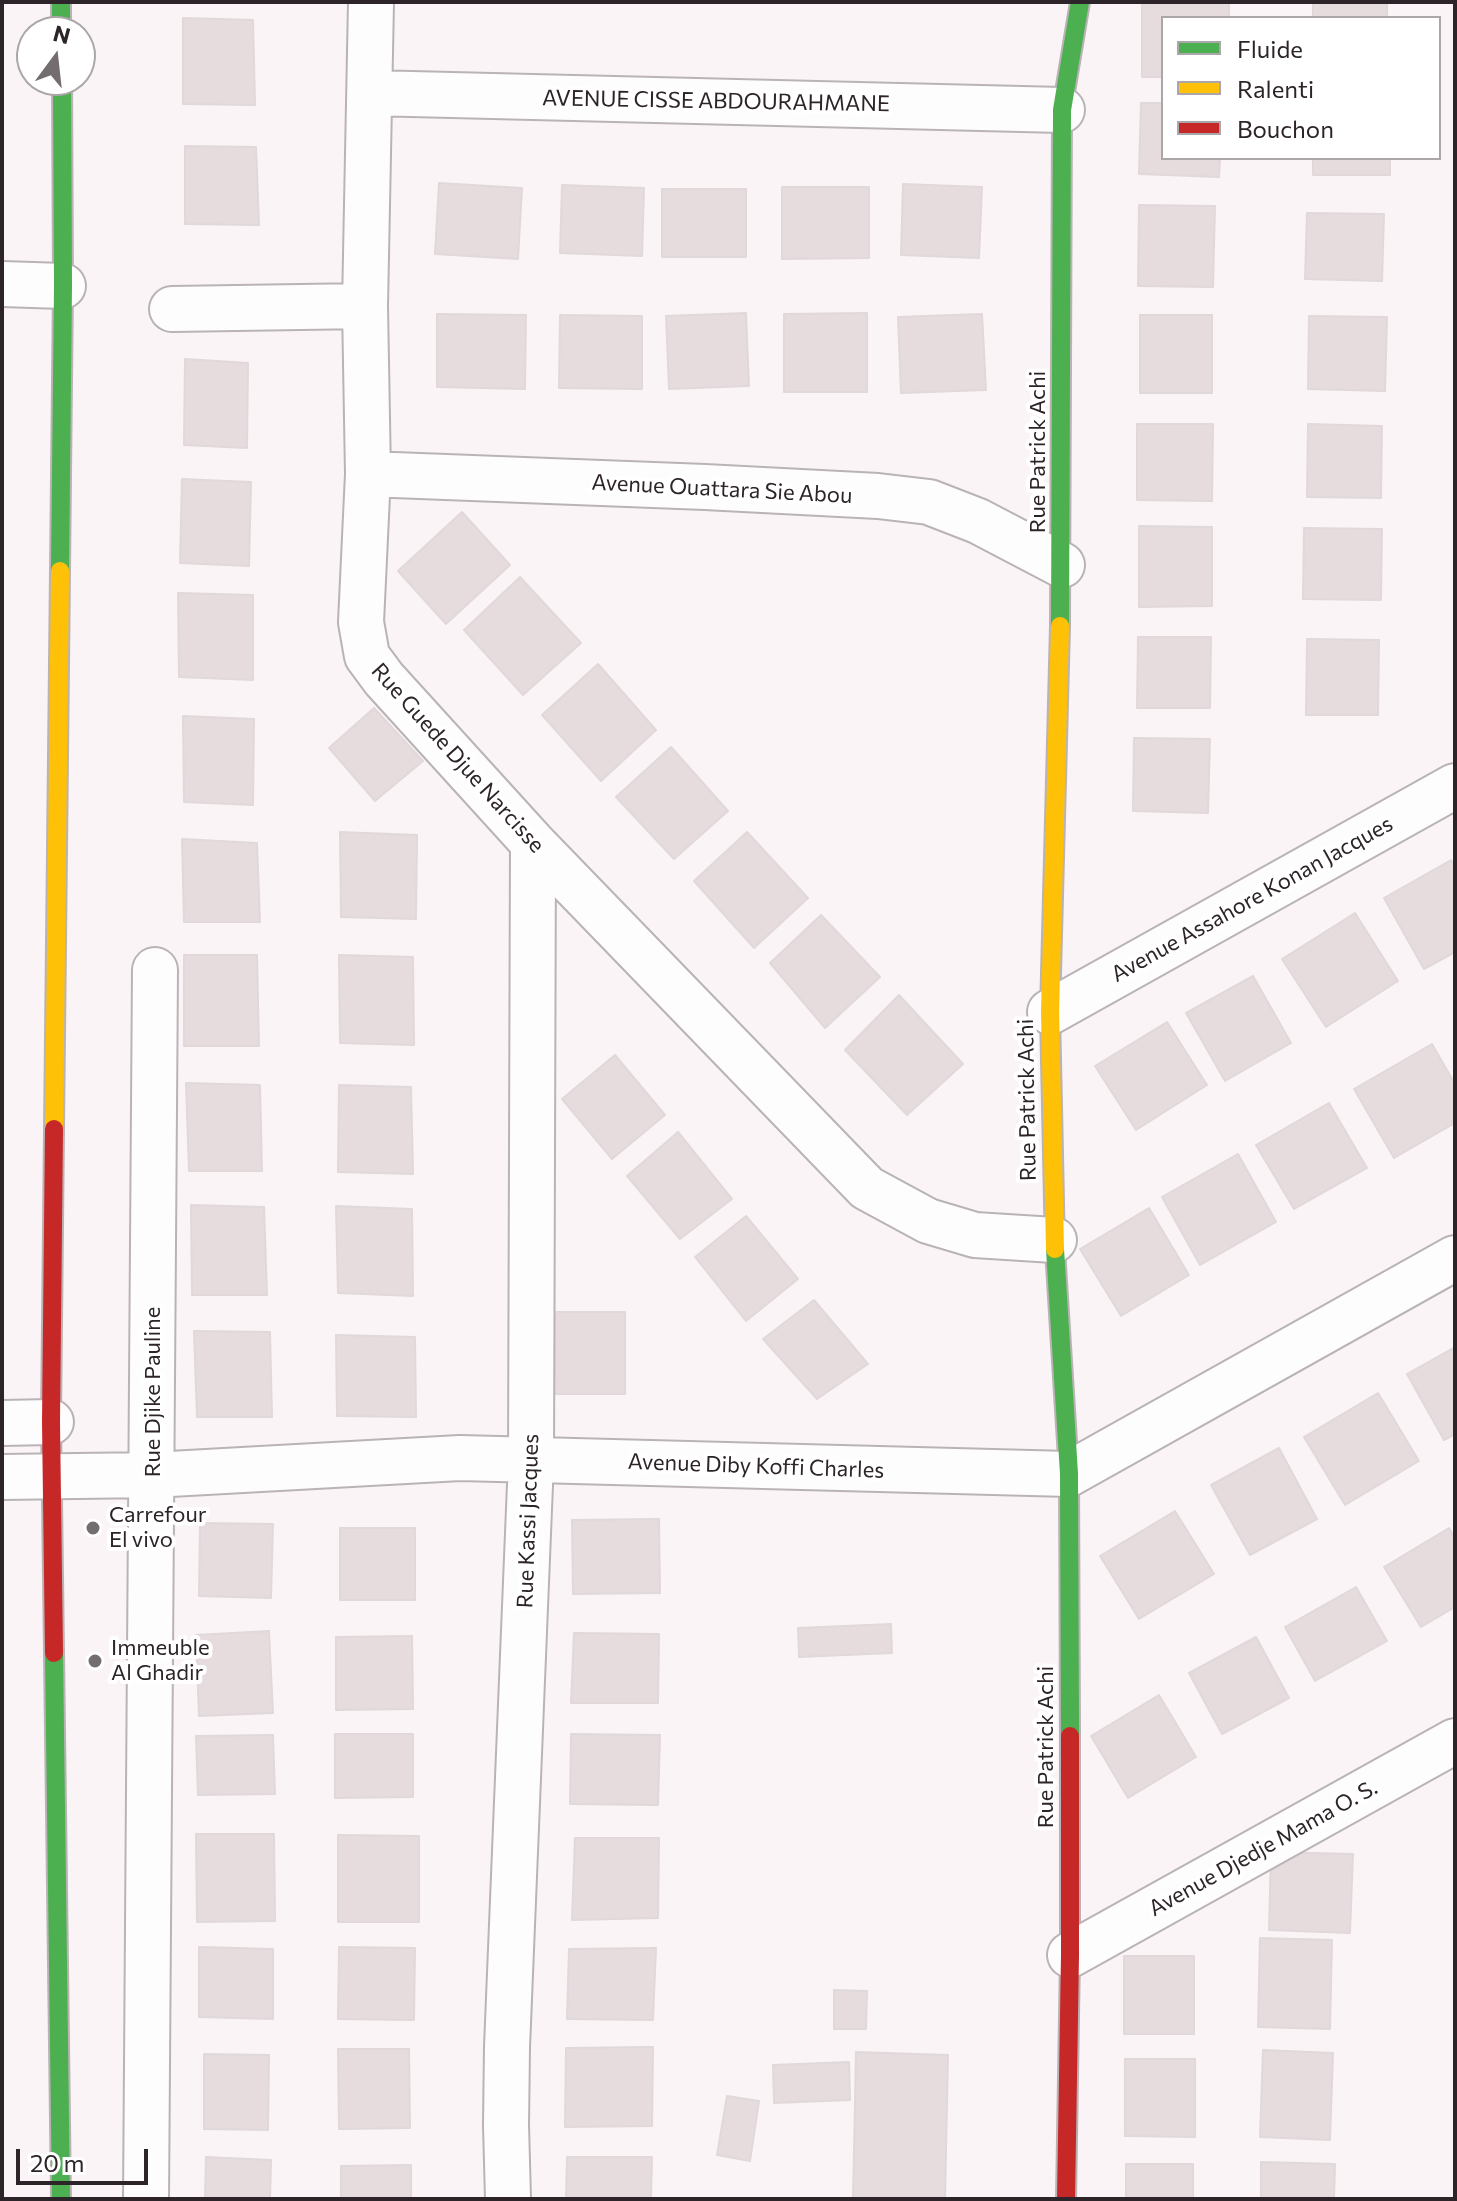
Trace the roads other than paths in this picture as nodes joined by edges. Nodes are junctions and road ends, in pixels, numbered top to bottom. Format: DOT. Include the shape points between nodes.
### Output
graph roads {
  1 [pos="371,2"];
  2 [pos="1080,2"];
  3 [pos="370,93"];
  4 [pos="62,96"];
  5 [pos="1062,110"];
  6 [pos="2,284"];
  7 [pos="63,286"];
  8 [pos="365,306"];
  9 [pos="172,309"];
  10 [pos="368,474"];
  11 [pos="1062,565"];
  12 [pos="1455,786"];
  13 [pos="533,843"];
  14 [pos="155,970"];
  15 [pos="1050,1012"];
  16 [pos="1054,1240"];
  17 [pos="1455,1258"];
  18 [pos="51,1422"];
  19 [pos="2,1423"];
  20 [pos="531,1460"];
  21 [pos="1069,1474"];
  22 [pos="152,1475"];
  23 [pos="51,1476"];
  24 [pos="2,1477"];
  25 [pos="1455,1741"];
  26 [pos="1070,1955"];
  27 [pos="61,2199"];
  28 [pos="146,2199"];
  29 [pos="508,2199"];
  30 [pos="1066,2199"];
  1 -- 3 [label="street, Rue Guede Djue Narcisse"];
  2 -- 5 [label="street, Rue Patrick Achi"];
  3 -- 5 [label="street, AVENUE CISSE ABDOURAHMANE"];
  3 -- 8 [label="street, Rue Guede Djue Narcisse"];
  4 -- 7 [label="street"];
  5 -- 11 [label="street, Rue Patrick Achi"];
  6 -- 7 [label="street"];
  7 -- 18 [label="street"];
  8 -- 9 [label="street"];
  8 -- 10 [label="street, Rue Guede Djue Narcisse"];
  10 -- 11 [label="street, Avenue Ouattara Sie Abou" via="929,502"];
  10 -- 13 [label="street, Rue Guede Djue Narcisse" via="361,622 367,656"];
  11 -- 15 [label="street, Rue Patrick Achi"];
  12 -- 15 [label="street, Avenue Assahore Konan Jacques"];
  13 -- 16 [label="street, Rue Guede Djue Narcisse" via="867,1188 928,1221 975,1235"];
  13 -- 20 [label="street, Rue Kassi Jacques"];
  14 -- 22 [label="street, Rue Djike Pauline"];
  15 -- 16 [label="street, Rue Patrick Achi"];
  16 -- 21 [label="street, Rue Patrick Achi"];
  17 -- 21 [label="street"];
  18 -- 19 [label="street"];
  18 -- 23 [label="street"];
  20 -- 21 [label="street, Avenue Diby Koffi Charles"];
  20 -- 22 [label="street, Avenue Diby Koffi Charles" via="460,1458"];
  20 -- 29 [label="street, Rue Kassi Jacques" via="507,2047"];
  21 -- 26 [label="street, Rue Patrick Achi"];
  22 -- 23 [label="street, Avenue Diby Koffi Charles"];
  22 -- 28 [label="street, Rue Djike Pauline"];
  23 -- 24 [label="street, Avenue Diby Koffi Charles"];
  23 -- 27 [label="street"];
  25 -- 26 [label="street, Avenue Djedje Mama O. S."];
  26 -- 30 [label="street, Rue Patrick Achi"];
}
